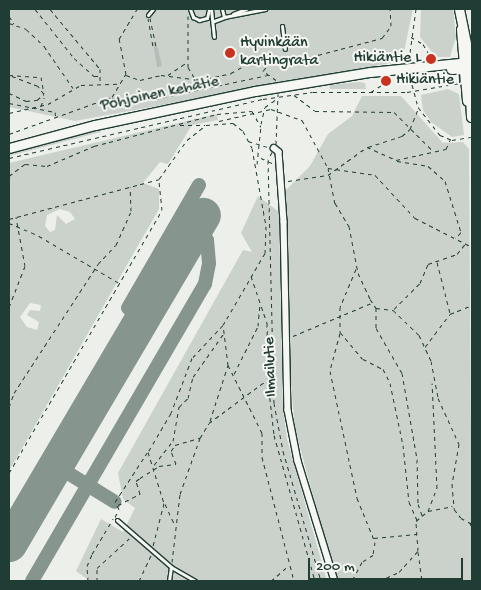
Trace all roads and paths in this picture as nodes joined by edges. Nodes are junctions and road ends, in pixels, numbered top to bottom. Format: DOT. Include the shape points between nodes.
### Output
graph roads {
  1 [pos="35,9"];
  2 [pos="50,9"];
  3 [pos="137,9"];
  4 [pos="153,9"];
  5 [pos="210,9"];
  6 [pos="222,9"];
  7 [pos="246,9"];
  8 [pos="265,9"];
  9 [pos="390,9"];
  10 [pos="416,9"];
  11 [pos="459,9"];
  12 [pos="191,10"];
  13 [pos="236,10"];
  14 [pos="148,15"];
  15 [pos="9,16"];
  16 [pos="224,17"];
  17 [pos="214,21"];
  18 [pos="9,23"];
  19 [pos="153,23"];
  20 [pos="14,24"];
  21 [pos="282,26"];
  22 [pos="154,31"];
  23 [pos="150,32"];
  24 [pos="214,37"];
  25 [pos="411,37"];
  26 [pos="156,46"];
  27 [pos="153,47"];
  28 [pos="285,49"];
  29 [pos="431,59"];
  30 [pos="271,61"];
  31 [pos="188,62"];
  32 [pos="409,64"];
  33 [pos="465,65"];
  34 [pos="126,74"];
  35 [pos="268,74"];
  36 [pos="10,75"];
  37 [pos="100,76"];
  38 [pos="166,76"];
  39 [pos="410,77"];
  40 [pos="196,80"];
  41 [pos="388,81"];
  42 [pos="100,82"];
  43 [pos="463,82"];
  44 [pos="119,84"];
  45 [pos="278,87"];
  46 [pos="73,89"];
  47 [pos="413,92"];
  48 [pos="9,93"];
  49 [pos="371,93"];
  50 [pos="44,94"];
  51 [pos="294,95"];
  52 [pos="278,97"];
  53 [pos="110,98"];
  54 [pos="9,103"];
  55 [pos="41,106"];
  56 [pos="418,107"];
  57 [pos="34,108"];
  58 [pos="279,112"];
  59 [pos="9,113"];
  60 [pos="263,114"];
  61 [pos="257,115"];
  62 [pos="56,119"];
  63 [pos="472,121"];
  64 [pos="218,122"];
  65 [pos="180,124"];
  66 [pos="206,125"];
  67 [pos="261,127"];
  68 [pos="410,130"];
  69 [pos="9,134"];
  70 [pos="472,136"];
  71 [pos="279,137"];
  72 [pos="248,140"];
  73 [pos="450,140"];
  74 [pos="259,145"];
  75 [pos="367,147"];
  76 [pos="9,148"];
  77 [pos="273,150"];
  78 [pos="434,152"];
  79 [pos="9,158"];
  80 [pos="261,158"];
  81 [pos="396,160"];
  82 [pos="280,166"];
  83 [pos="258,168"];
  84 [pos="328,168"];
  85 [pos="336,169"];
  86 [pos="328,175"];
  87 [pos="9,176"];
  88 [pos="158,179"];
  89 [pos="280,182"];
  90 [pos="130,186"];
  91 [pos="16,217"];
  92 [pos="9,219"];
  93 [pos="9,223"];
  94 [pos="19,227"];
  95 [pos="456,239"];
  96 [pos="465,244"];
  97 [pos="271,247"];
  98 [pos="472,247"];
  99 [pos="265,253"];
  100 [pos="437,262"];
  101 [pos="356,268"];
  102 [pos="94,270"];
  103 [pos="251,276"];
  104 [pos="120,284"];
  105 [pos="372,302"];
  106 [pos="260,303"];
  107 [pos="472,305"];
  108 [pos="9,307"];
  109 [pos="376,308"];
  110 [pos="393,310"];
  111 [pos="450,314"];
  112 [pos="339,319"];
  113 [pos="223,325"];
  114 [pos="340,332"];
  115 [pos="224,333"];
  116 [pos="285,339"];
  117 [pos="425,348"];
  118 [pos="228,365"];
  119 [pos="234,374"];
  120 [pos="268,380"];
  121 [pos="433,380"];
  122 [pos="246,398"];
  123 [pos="9,407"];
  124 [pos="209,423"];
  125 [pos="200,438"];
  126 [pos="148,452"];
  127 [pos="153,465"];
  128 [pos="155,469"];
  129 [pos="9,473"];
  130 [pos="164,503"];
  131 [pos="118,505"];
  132 [pos="454,506"];
  133 [pos="428,511"];
  134 [pos="422,515"];
  135 [pos="116,518"];
  136 [pos="417,520"];
  137 [pos="470,522"];
  138 [pos="472,524"];
  139 [pos="176,527"];
  140 [pos="472,530"];
  141 [pos="417,534"];
  142 [pos="132,536"];
  143 [pos="373,538"];
  144 [pos="153,551"];
  145 [pos="418,551"];
  146 [pos="171,567"];
  147 [pos="288,567"];
  148 [pos="88,581"];
  149 [pos="97,581"];
  150 [pos="139,581"];
  151 [pos="169,581"];
  152 [pos="195,581"];
  153 [pos="271,581"];
  154 [pos="294,581"];
  155 [pos="315,581"];
  156 [pos="335,581"];
  157 [pos="352,581"];
  158 [pos="379,581"];
  159 [pos="422,581"];
  1 -- 37 [label="path" via="74,58 94,76"];
  2 -- 37 [label="path" via="100,69"];
  3 -- 34 [label="path" via="119,39"];
  4 -- 14 [label="lane"];
  5 -- 12 [label="lane" via="207,18 199,20"];
  5 -- 17 [label="lane"];
  6 -- 16 [label="lane"];
  7 -- 13 [label="lane"];
  8 -- 16 [label="lane"];
  9 -- 30 [label="path" via="391,26 382,38 295,61"];
  10 -- 25 [label="path"];
  11 -- 33 [label="main road"];
  12 -- 31 [label="path" via="187,18"];
  13 -- 16 [label="lane"];
  14 -- 19 [label="path"];
  15 -- 20 [label="path"];
  16 -- 17 [label="lane"];
  17 -- 24 [label="lane"];
  18 -- 20 [label="path"];
  19 -- 22 [label="path"];
  19 -- 23 [label="path" via="149,24"];
  20 -- 46 [label="path" via="26,29 44,46"];
  21 -- 28 [label="lane"];
  22 -- 23 [label="path"];
  22 -- 26 [label="path"];
  23 -- 27 [label="path"];
  25 -- 29 [label="path" via="423,44"];
  25 -- 32 [label="path"];
  30 -- 35 [label="path" via="263,71"];
  30 -- 40 [label="path" via="253,61 231,73"];
  31 -- 38 [label="path"];
  31 -- 40 [label="path"];
  33 -- 43 [label="main road"];
  33 -- 45 [label="main road, Pohjoinen kehätie"];
  33 -- 63 [label="main road"];
  34 -- 38 [label="path" via="140,80"];
  34 -- 44 [label="path"];
  35 -- 45 [label="path" via="276,79"];
  35 -- 53 [label="path" via="155,99"];
  36 -- 50 [label="path" via="38,86"];
  36 -- 50 [label="path" via="41,77"];
  37 -- 42 [label="path"];
  38 -- 40 [label="path"];
  39 -- 47 [label="path"];
  41 -- 49 [label="path"];
  42 -- 44 [label="path"];
  42 -- 46 [label="path"];
  43 -- 47 [label="path"];
  43 -- 63 [label="main road"];
  44 -- 53 [label="path"];
  45 -- 52 [label="path"];
  45 -- 76 [label="main road, Pohjoinen kehätie" via="150,112"];
  46 -- 55 [label="path"];
  47 -- 49 [label="path"];
  47 -- 56 [label="path"];
  48 -- 50 [label="path" via="26,101 37,100"];
  49 -- 51 [label="path"];
  50 -- 55 [label="path"];
  51 -- 52 [label="path"];
  51 -- 68 [label="path" via="315,110 394,112"];
  52 -- 58 [label="path"];
  52 -- 60 [label="path"];
  52 -- 79 [label="path" via="144,124"];
  53 -- 62 [label="path"];
  54 -- 57 [label="path"];
  55 -- 57 [label="path"];
  56 -- 68 [label="path"];
  56 -- 73 [label="path" via="435,131"];
  57 -- 59 [label="path"];
  57 -- 62 [label="path" via="55,112"];
  58 -- 60 [label="path" via="271,109"];
  58 -- 71 [label="path"];
  58 -- 84 [label="path" via="306,124"];
  60 -- 61 [label="path"];
  60 -- 67 [label="path"];
  61 -- 64 [label="path"];
  61 -- 65 [label="path" via="252,111 217,114"];
  61 -- 67 [label="path"];
  62 -- 69 [label="path"];
  64 -- 66 [label="path"];
  64 -- 72 [label="path" via="233,123"];
  65 -- 66 [label="path" via="184,128"];
  65 -- 87 [label="path" via="94,146 47,166 25,164"];
  66 -- 88 [label="path" via="186,140"];
  67 -- 74 [label="path"];
  68 -- 75 [label="path" via="402,136"];
  68 -- 78 [label="path"];
  70 -- 73 [label="path"];
  72 -- 74 [label="path"];
  72 -- 83 [label="path"];
  73 -- 78 [label="path" via="446,150"];
  74 -- 77 [label="path"];
  74 -- 83 [label="path"];
  75 -- 81 [label="path"];
  75 -- 85 [label="path"];
  77 -- 82 [label="street, Ilmailutie" via="279,152"];
  78 -- 81 [label="path"];
  80 -- 82 [label="path"];
  81 -- 95 [label="path" via="428,166 445,181 461,232"];
  82 -- 89 [label="street, Ilmailutie"];
  83 -- 99 [label="path"];
  84 -- 85 [label="path"];
  84 -- 86 [label="path"];
  85 -- 86 [label="path"];
  85 -- 95 [label="path" via="375,175 415,218"];
  86 -- 89 [label="path"];
  86 -- 101 [label="path" via="335,203 349,226"];
  88 -- 90 [label="path"];
  88 -- 104 [label="path" via="162,210"];
  89 -- 116 [label="street, Ilmailutie"];
  90 -- 91 [label="path"];
  90 -- 102 [label="path" via="131,211 116,245"];
  91 -- 92 [label="path"];
  91 -- 94 [label="path"];
  93 -- 94 [label="path"];
  94 -- 102 [label="path"];
  94 -- 108 [label="path" via="25,266"];
  95 -- 96 [label="path"];
  96 -- 98 [label="path"];
  96 -- 100 [label="path" via="457,254"];
  97 -- 99 [label="path"];
  99 -- 103 [label="path"];
  100 -- 110 [label="path" via="428,264 420,283"];
  100 -- 111 [label="path"];
  101 -- 105 [label="path"];
  101 -- 112 [label="path" via="340,307"];
  102 -- 104 [label="path"];
  102 -- 123 [label="path" via="14,393"];
  103 -- 106 [label="path"];
  103 -- 113 [label="path"];
  104 -- 129 [label="path"];
  105 -- 109 [label="path"];
  105 -- 112 [label="path"];
  106 -- 119 [label="path" via="258,326"];
  106 -- 120 [label="path" via="267,323"];
  107 -- 111 [label="path"];
  109 -- 110 [label="path"];
  109 -- 134 [label="path" via="376,328 402,373 417,459 418,504"];
  110 -- 117 [label="path" via="419,335"];
  111 -- 117 [label="path"];
  112 -- 114 [label="path"];
  112 -- 116 [label="path"];
  113 -- 115 [label="path"];
  113 -- 126 [label="path" via="192,358 171,413"];
  114 -- 136 [label="path" via="362,359 383,370 390,383 403,445 409,502"];
  114 -- 143 [label="path" via="330,371 357,498"];
  115 -- 118 [label="path"];
  115 -- 127 [label="path" via="193,377 188,398 179,407 173,441"];
  116 -- 156 [label="street, Ilmailutie" via="286,396 293,442"];
  117 -- 121 [label="path"];
  118 -- 119 [label="path"];
  118 -- 124 [label="path"];
  119 -- 122 [label="path"];
  120 -- 122 [label="path"];
  120 -- 155 [label="path" via="276,443"];
  121 -- 132 [label="path" via="459,444 452,484"];
  121 -- 133 [label="path" via="437,488"];
  122 -- 124 [label="path"];
  122 -- 147 [label="path" via="262,433 262,457"];
  124 -- 125 [label="path"];
  125 -- 128 [label="path" via="172,448 176,464"];
  125 -- 139 [label="path" via="187,469"];
  126 -- 127 [label="path"];
  126 -- 131 [label="path" via="115,502"];
  127 -- 128 [label="path"];
  128 -- 130 [label="path"];
  128 -- 131 [label="path" via="136,481 138,497"];
  130 -- 139 [label="path"];
  130 -- 144 [label="path" via="156,524"];
  131 -- 135 [label="path"];
  132 -- 133 [label="path"];
  132 -- 137 [label="path" via="461,518"];
  133 -- 134 [label="path"];
  134 -- 136 [label="path"];
  135 -- 142 [label="lane"];
  135 -- 148 [label="path" via="92,554 87,566"];
  136 -- 141 [label="path"];
  137 -- 138 [label="path"];
  137 -- 140 [label="path"];
  139 -- 146 [label="path"];
  141 -- 143 [label="path"];
  141 -- 145 [label="path"];
  142 -- 144 [label="lane"];
  142 -- 149 [label="path" via="97,568"];
  143 -- 157 [label="path" via="373,555 362,562"];
  144 -- 146 [label="lane"];
  144 -- 150 [label="path"];
  145 -- 158 [label="path" via="399,572"];
  145 -- 159 [label="path"];
  146 -- 151 [label="lane"];
  146 -- 152 [label="lane"];
  147 -- 153 [label="path"];
  147 -- 154 [label="path"];
}
